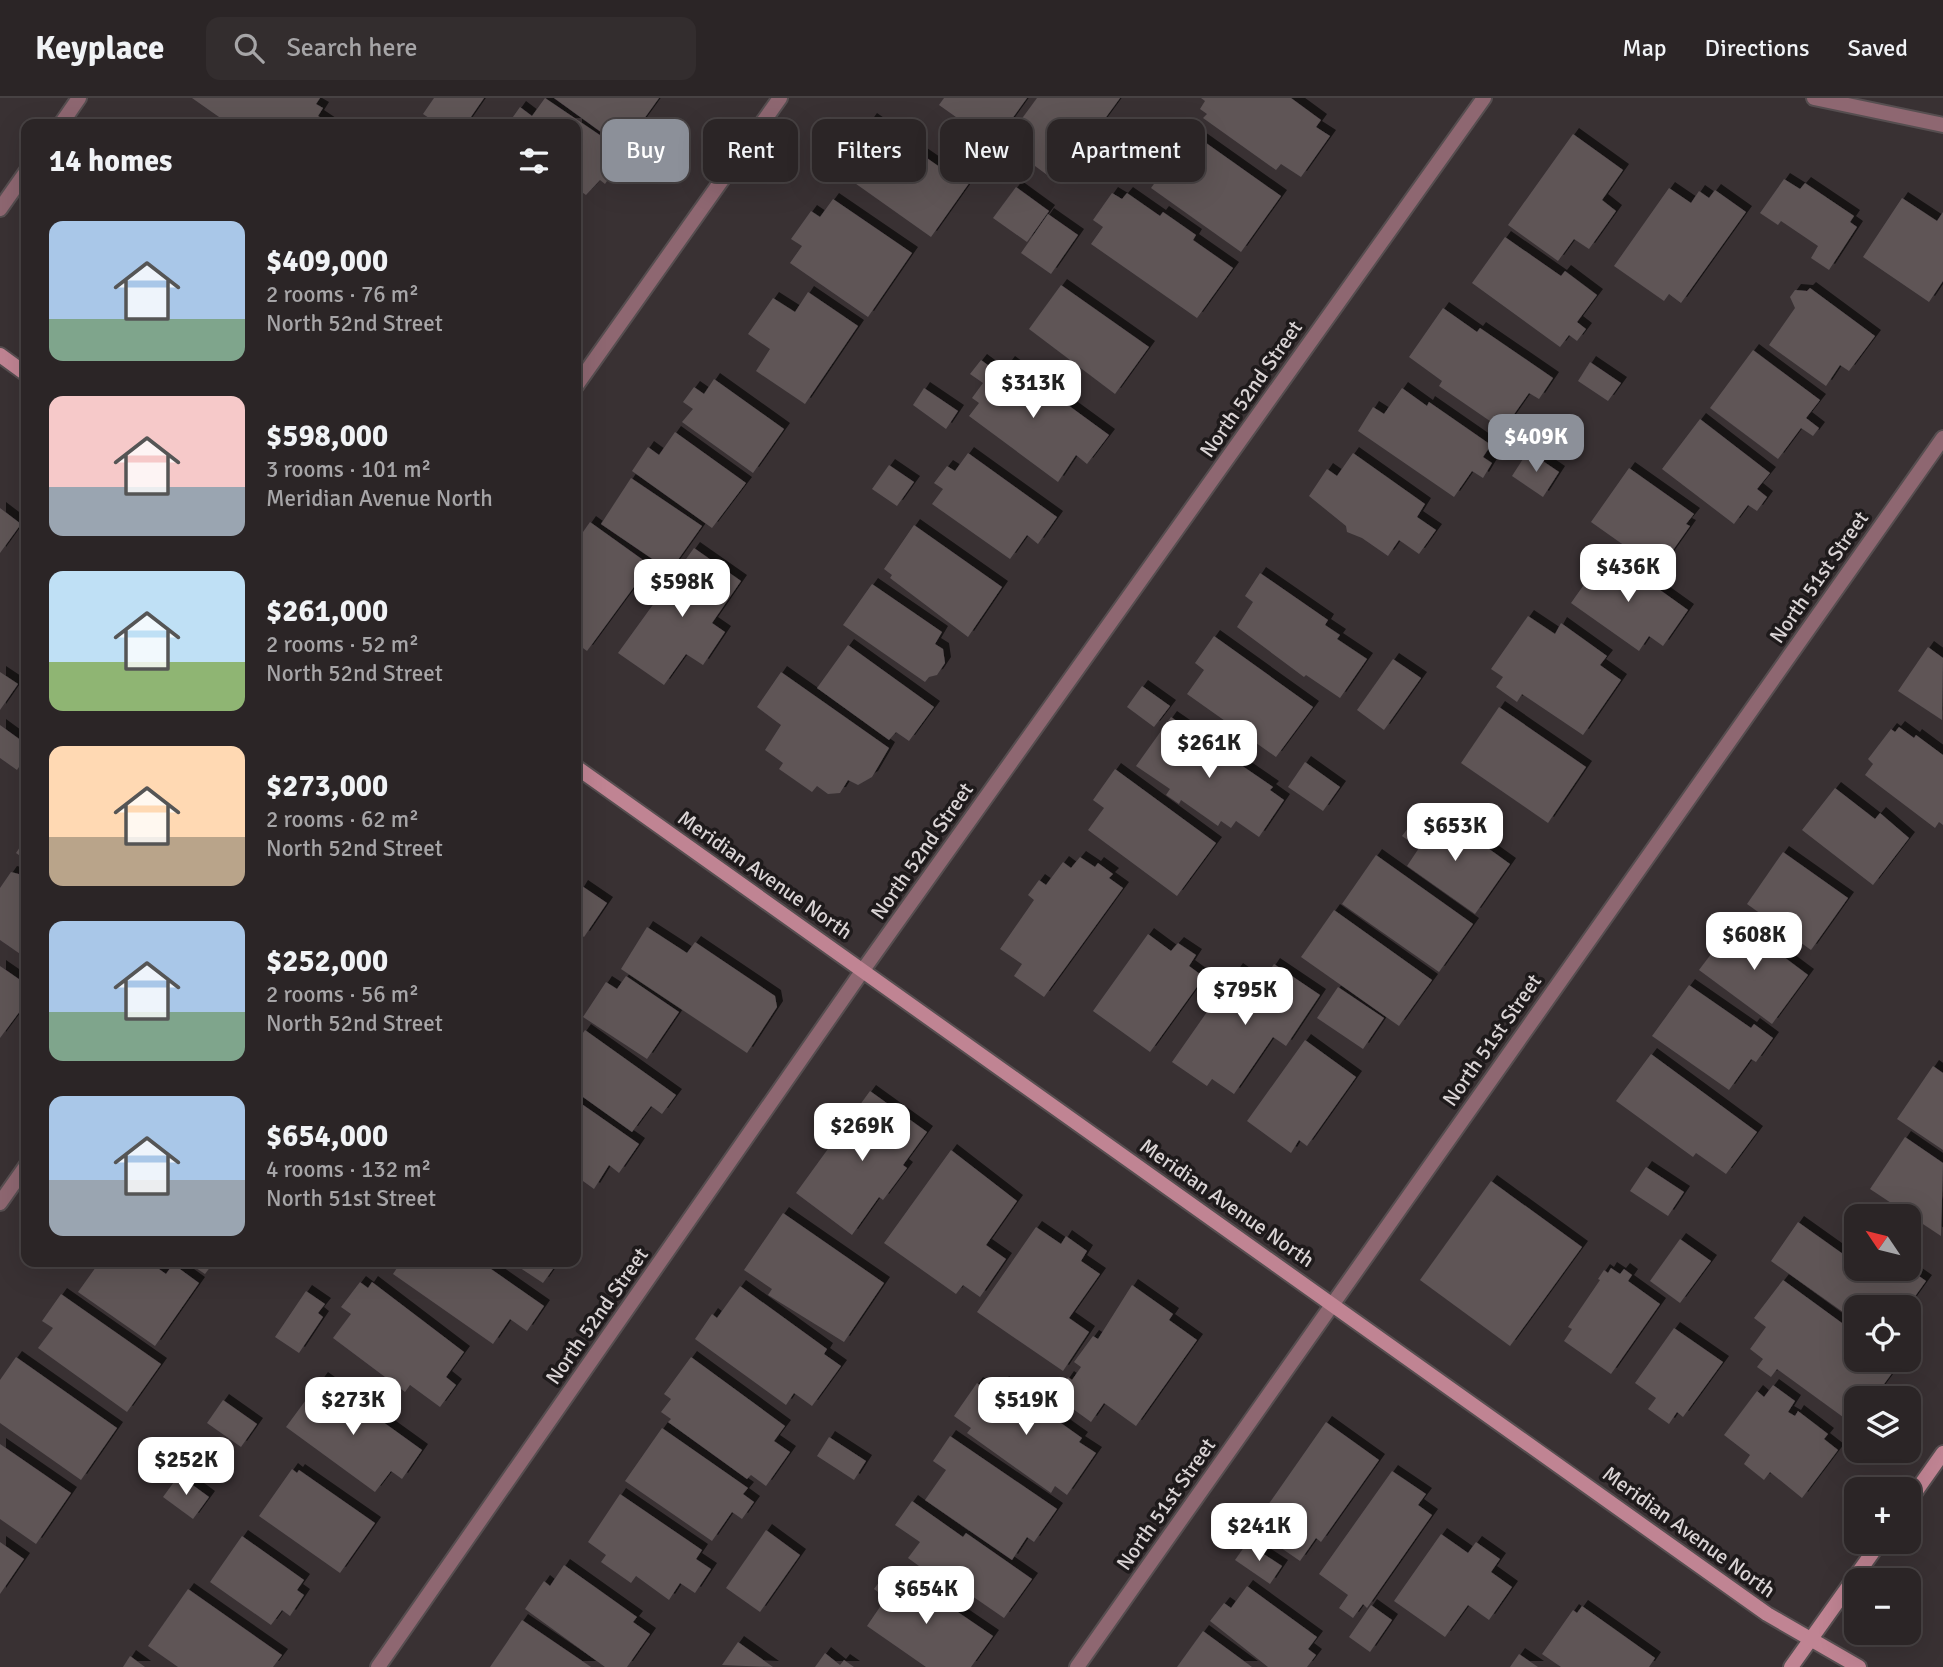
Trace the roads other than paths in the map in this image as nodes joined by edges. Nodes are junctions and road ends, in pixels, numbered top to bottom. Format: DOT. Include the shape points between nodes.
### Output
graph roads {
  1 [pos="79,98"];
  2 [pos="780,98"];
  3 [pos="1484,98"];
  4 [pos="1814,98"];
  5 [pos="64,119"];
  6 [pos="1943,125"];
  7 [pos="21,179"];
  8 [pos="0,209"];
  9 [pos="0,355"];
  10 [pos="21,370"];
  11 [pos="581,379"];
  12 [pos="1943,438"];
  13 [pos="581,771"];
  14 [pos="863,970"];
  15 [pos="21,1173"];
  16 [pos="0,1203"];
  17 [pos="1332,1303"];
  18 [pos="1943,1453"];
  19 [pos="1921,1484"];
  20 [pos="1871,1554"];
  21 [pos="1811,1639"];
  22 [pos="378,1667"];
  23 [pos="1077,1667"];
  24 [pos="1791,1667"];
  25 [pos="1859,1667"];
  1 -- 5 [label="street"];
  2 -- 11 [label="street"];
  3 -- 14 [label="street, North 52nd Street"];
  4 -- 6 [label="street"];
  7 -- 8 [label="street"];
  9 -- 10 [label="street"];
  12 -- 17 [label="street, North 51st Street"];
  13 -- 14 [label="street, Meridian Avenue North"];
  14 -- 17 [label="street, Meridian Avenue North"];
  14 -- 22 [label="street, North 52nd Street"];
  15 -- 16 [label="street"];
  17 -- 21 [label="street, Meridian Avenue North" via="1767,1614"];
  17 -- 23 [label="street, North 51st Street"];
  18 -- 19 [label="street"];
  20 -- 21 [label="street"];
  21 -- 24 [label="street"];
  21 -- 25 [label="street, Meridian Avenue North"];
}
